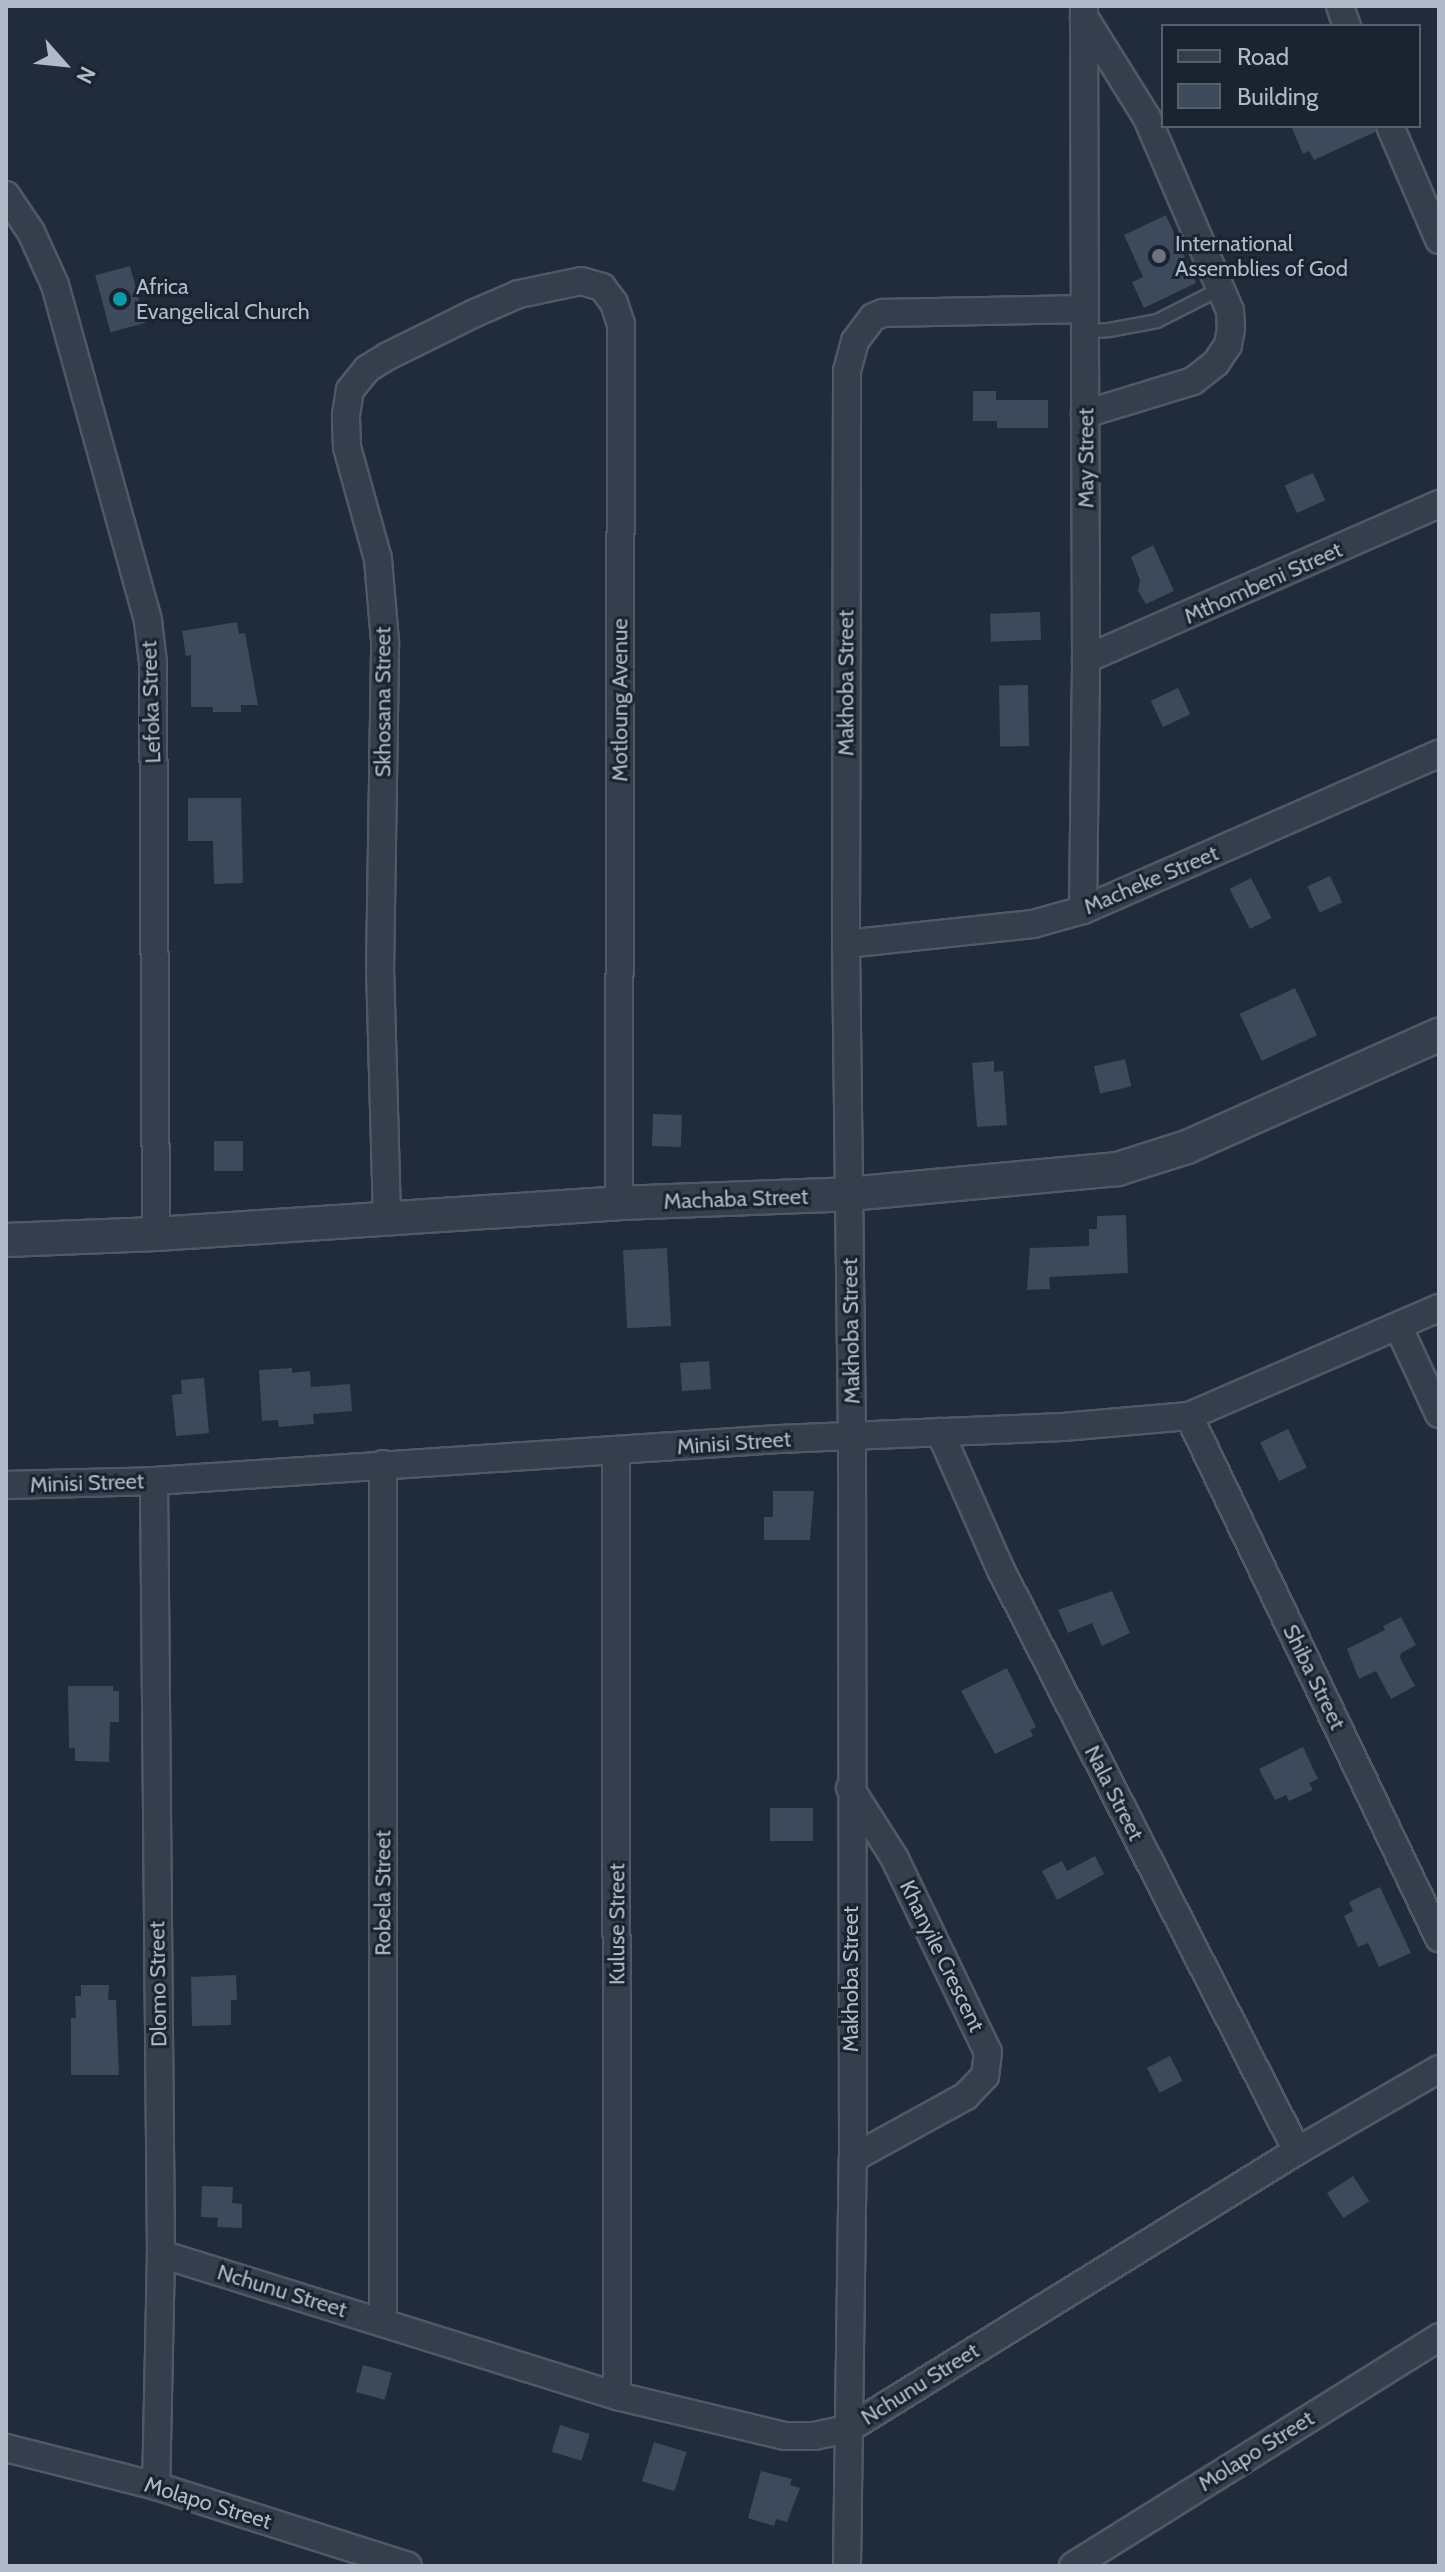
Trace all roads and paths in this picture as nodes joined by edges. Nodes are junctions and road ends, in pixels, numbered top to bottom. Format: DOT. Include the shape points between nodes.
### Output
graph roads {
  1 [pos="1084,11"];
  2 [pos="1391,128"];
  3 [pos="6,195"];
  4 [pos="1439,240"];
  5 [pos="1220,289"];
  6 [pos="519,294"];
  7 [pos="1085,320"];
  8 [pos="1085,414"];
  9 [pos="1439,504"];
  10 [pos="1086,659"];
  11 [pos="1439,754"];
  12 [pos="1083,910"];
  13 [pos="846,944"];
  14 [pos="1439,1035"];
  15 [pos="849,1194"];
  16 [pos="619,1203"];
  17 [pos="387,1217"];
  18 [pos="156,1234"];
  19 [pos="6,1240"];
  20 [pos="1439,1308"];
  21 [pos="1398,1326"];
  22 [pos="1439,1414"];
  23 [pos="1189,1416"];
  24 [pos="940,1432"];
  25 [pos="852,1436"];
  26 [pos="616,1452"];
  27 [pos="383,1464"];
  28 [pos="154,1481"];
  29 [pos="6,1485"];
  30 [pos="850,1788"];
  31 [pos="1439,1938"];
  32 [pos="1439,2069"];
  33 [pos="1297,2151"];
  34 [pos="853,2158"];
  35 [pos="161,2254"];
  36 [pos="383,2322"];
  37 [pos="1439,2337"];
  38 [pos="617,2396"];
  39 [pos="848,2429"];
  40 [pos="6,2448"];
  41 [pos="156,2486"];
  42 [pos="408,2566"];
  43 [pos="847,2566"];
  44 [pos="1073,2566"];
  1 -- 5 [label="street" via="1147,118"];
  1 -- 7 [label="street, May Street"];
  2 -- 4 [label="street"];
  3 -- 18 [label="street, Lefoka Street" via="31,232 55,285 148,621 153,663"];
  5 -- 7 [label="lane" via="1157,321 1109,330"];
  5 -- 8 [label="street" via="1231,329 1216,363 1193,381"];
  6 -- 16 [label="street, Motloung Avenue" via="581,281 602,287 621,324"];
  6 -- 17 [label="street, Skhosana Street" via="367,369 350,390 346,415 347,447 378,559 385,641 380,971"];
  7 -- 8 [label="street, May Street"];
  7 -- 13 [label="street, Makhoba Street" via="883,313 873,317 855,341 847,371"];
  8 -- 10 [label="street, May Street"];
  9 -- 10 [label="street, Mthombeni Street"];
  10 -- 12 [label="street, May Street"];
  11 -- 12 [label="street, Macheke Street"];
  12 -- 13 [label="street, Macheke Street" via="1033,924"];
  13 -- 15 [label="street, Makhoba Street"];
  14 -- 15 [label="street, Machaba Street" via="1187,1147 1118,1169"];
  15 -- 16 [label="street, Machaba Street"];
  15 -- 25 [label="street, Makhoba Street"];
  16 -- 17 [label="street, Machaba Street"];
  17 -- 18 [label="street, Machaba Street"];
  18 -- 19 [label="street, Machaba Street"];
  20 -- 21 [label="street, Minisi Street"];
  21 -- 22 [label="street"];
  21 -- 23 [label="street, Minisi Street"];
  23 -- 24 [label="street, Minisi Street"];
  23 -- 31 [label="street, Shiba Street"];
  24 -- 25 [label="street, Minisi Street"];
  24 -- 33 [label="street, Nala Street" via="1001,1570"];
  25 -- 26 [label="street, Minisi Street"];
  25 -- 30 [label="street, Makhoba Street"];
  26 -- 27 [label="street, Minisi Street"];
  26 -- 38 [label="street, Kuluse Street"];
  27 -- 28 [label="street, Minisi Street"];
  27 -- 36 [label="street, Robela Street"];
  28 -- 29 [label="street, Minisi Street"];
  28 -- 35 [label="street, Dlomo Street"];
  30 -- 34 [label="street, Makhoba Street"];
  30 -- 34 [label="street, Khanyile Crescent" via="894,1857 988,2052 985,2076 966,2096"];
  32 -- 33 [label="street, Nchunu Street"];
  33 -- 39 [label="street, Nchunu Street"];
  34 -- 39 [label="street, Makhoba Street"];
  35 -- 36 [label="street, Nchunu Street"];
  35 -- 41 [label="street, Dlomo Street"];
  36 -- 38 [label="street, Nchunu Street"];
  37 -- 44 [label="street, Molapo Street"];
  38 -- 39 [label="street, Nchunu Street" via="785,2436"];
  39 -- 43 [label="street, Makhoba Street"];
  40 -- 41 [label="street, Molapo Street"];
  41 -- 42 [label="street, Molapo Street"];
}
